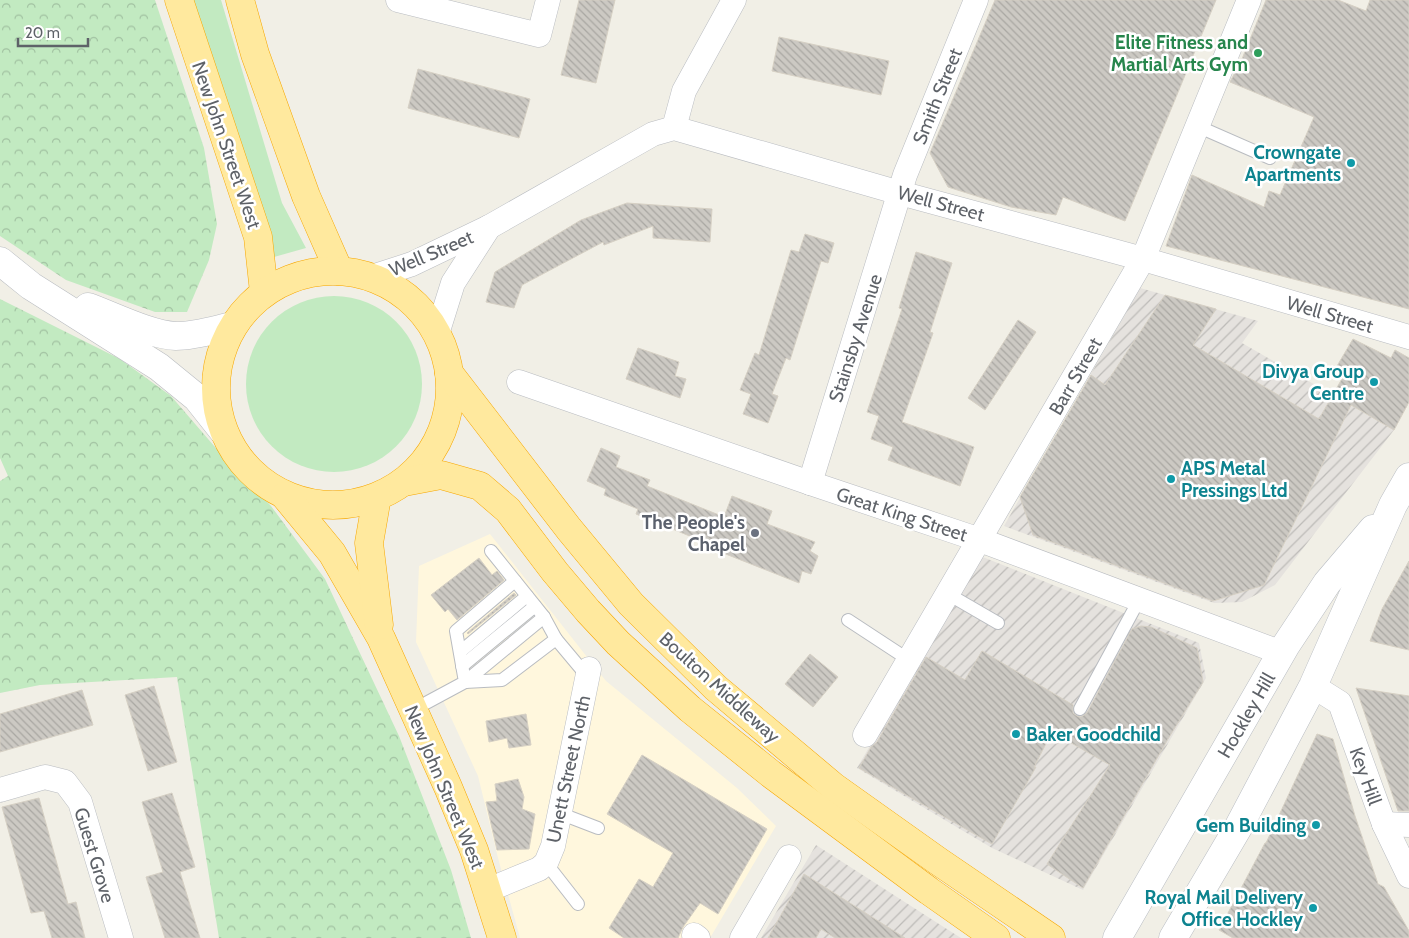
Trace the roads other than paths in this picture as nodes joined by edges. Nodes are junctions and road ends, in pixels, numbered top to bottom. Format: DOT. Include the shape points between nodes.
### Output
graph roads {
  1 [pos="178,0"];
  2 [pos="240,0"];
  3 [pos="398,0"];
  4 [pos="548,0"];
  5 [pos="734,0"];
  6 [pos="976,0"];
  7 [pos="1249,0"];
  8 [pos="1198,126"];
  9 [pos="674,128"];
  10 [pos="1270,158"];
  11 [pos="900,193"];
  12 [pos="489,227"];
  13 [pos="1143,259"];
  14 [pos="0,261"];
  15 [pos="339,271"];
  16 [pos="372,277"];
  17 [pos="31,286"];
  18 [pos="264,292"];
  19 [pos="233,326"];
  20 [pos="437,334"];
  21 [pos="1409,337"];
  22 [pos="449,373"];
  23 [pos="519,382"];
  24 [pos="224,432"];
  25 [pos="1409,477"];
  26 [pos="404,482"];
  27 [pos="810,483"];
  28 [pos="285,496"];
  29 [pos="377,497"];
  30 [pos="1393,505"];
  31 [pos="980,540"];
  32 [pos="491,551"];
  33 [pos="512,584"];
  34 [pos="948,594"];
  35 [pos="1139,600"];
  36 [pos="528,604"];
  37 [pos="541,620"];
  38 [pos="848,620"];
  39 [pos="998,623"];
  40 [pos="380,638"];
  41 [pos="556,638"];
  42 [pos="460,652"];
  43 [pos="1282,653"];
  44 [pos="909,660"];
  45 [pos="462,666"];
  46 [pos="588,673"];
  47 [pos="465,682"];
  48 [pos="1313,686"];
  49 [pos="412,710"];
  50 [pos="1080,710"];
  51 [pos="865,735"];
  52 [pos="0,790"];
  53 [pos="560,813"];
  54 [pos="1384,824"];
  55 [pos="1409,825"];
  56 [pos="598,828"];
  57 [pos="789,857"];
  58 [pos="546,863"];
  59 [pos="1409,876"];
  60 [pos="488,890"];
  61 [pos="578,904"];
  62 [pos="121,938"];
  63 [pos="502,938"];
  64 [pos="742,938"];
  65 [pos="996,938"];
  66 [pos="1051,938"];
  67 [pos="1117,938"];
  68 [pos="1173,938"];
  1 -- 18 [label="highway, New John Street West" via="258,237"];
  2 -- 15 [label="highway" via="255,54 306,196"];
  3 -- 4 [label="street" via="540,35"];
  5 -- 9 [label="street" via="684,91"];
  6 -- 11 [label="street, Smith Street"];
  7 -- 8 [label="street, Barr Street"];
  8 -- 10 [label="lane"];
  8 -- 13 [label="street, Barr Street"];
  9 -- 11 [label="street, Well Street"];
  9 -- 12 [label="street, Well Street" via="653,134"];
  11 -- 13 [label="street, Well Street"];
  11 -- 27 [label="street, Stainsby Avenue"];
  12 -- 16 [label="street, Well Street" via="412,264"];
  12 -- 20 [label="street, Well Street" via="453,283"];
  13 -- 21 [label="street, Well Street"];
  13 -- 31 [label="street, Barr Street"];
  14 -- 17 [label="main road"];
  15 -- 16 [label="highway"];
  15 -- 18 [label="highway" via="312,272"];
  16 -- 20 [label="highway" via="398,291 420,310"];
  17 -- 19 [label="main road" via="139,327 175,336"];
  17 -- 24 [label="main road" via="159,367 197,398"];
  18 -- 19 [label="highway"];
  19 -- 24 [label="highway" via="219,360 215,396"];
  20 -- 22 [label="highway"];
  22 -- 26 [label="highway" via="449,404 441,434 426,460"];
  22 -- 66 [label="highway, Boulton Middleway" via="631,604 716,688 834,787"];
  23 -- 27 [label="street, Great King Street"];
  24 -- 28 [label="highway" via="238,458 259,480"];
  25 -- 30 [label="main road, Hockley Hill"];
  26 -- 29 [label="highway"];
  26 -- 65 [label="highway, Boulton Middleway" via="441,475 480,486 508,510 555,572 612,636 690,709 771,774"];
  27 -- 31 [label="street, Great King Street"];
  28 -- 29 [label="highway" via="323,505 346,505"];
  28 -- 40 [label="highway, New John Street West" via="332,553"];
  29 -- 40 [label="highway, New John Street West" via="369,543"];
  30 -- 43 [label="main road, Hockley Hill" via="1327,583"];
  30 -- 48 [label="main road, Hockley Hill"];
  31 -- 34 [label="street, Barr Street"];
  31 -- 35 [label="street, Great King Street"];
  32 -- 33 [label="lane"];
  33 -- 36 [label="lane"];
  33 -- 42 [label="lane" via="456,631"];
  34 -- 39 [label="lane"];
  34 -- 44 [label="street, Barr Street"];
  35 -- 43 [label="street, Great King Street"];
  35 -- 50 [label="lane"];
  36 -- 37 [label="lane"];
  36 -- 42 [label="lane"];
  36 -- 45 [label="lane"];
  37 -- 41 [label="lane"];
  37 -- 47 [label="lane"];
  38 -- 44 [label="lane"];
  40 -- 49 [label="highway, New John Street West"];
  41 -- 46 [label="lane"];
  41 -- 47 [label="lane" via="502,680"];
  42 -- 45 [label="lane"];
  43 -- 67 [label="main road, Hockley Hill"];
  44 -- 51 [label="street, Barr Street"];
  45 -- 47 [label="lane"];
  46 -- 53 [label="street, Unett Street North"];
  47 -- 49 [label="lane"];
  48 -- 54 [label="street, Key Hill" via="1340,703"];
  48 -- 68 [label="main road, Hockley Hill" via="1239,826"];
  49 -- 60 [label="highway, New John Street West" via="448,787"];
  52 -- 62 [label="street, Guest Grove" via="45,777 65,782 80,802"];
  53 -- 56 [label="lane"];
  53 -- 58 [label="street, Unett Street North"];
  54 -- 55 [label="street"];
  54 -- 59 [label="street, Key Hill"];
  57 -- 64 [label="street"];
  58 -- 60 [label="street, Unett Street North"];
  58 -- 61 [label="lane"];
  60 -- 63 [label="highway, New John Street West"];
}
